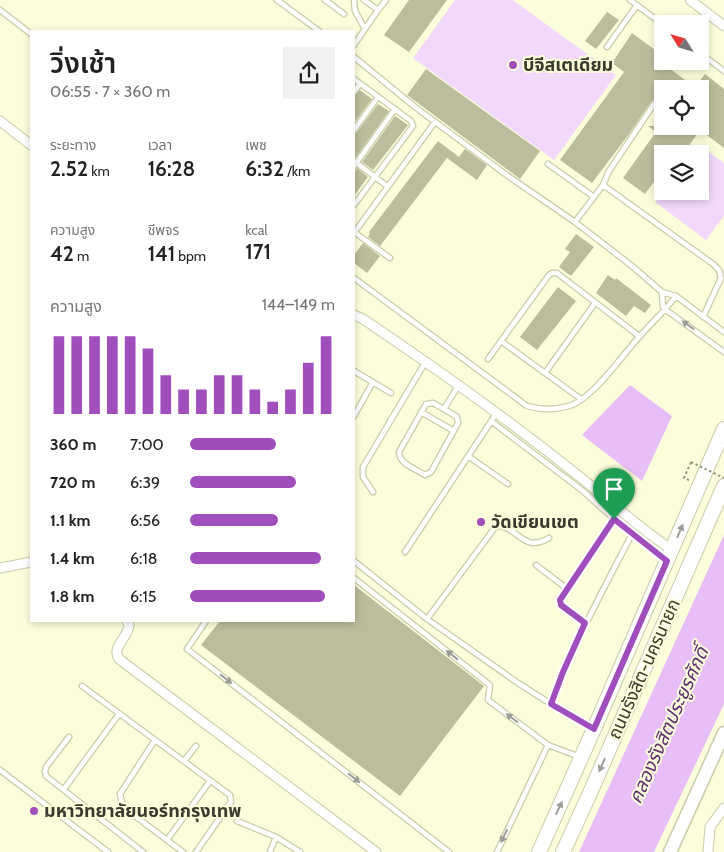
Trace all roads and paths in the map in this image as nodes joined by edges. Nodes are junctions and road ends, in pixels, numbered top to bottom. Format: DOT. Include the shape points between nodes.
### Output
graph roads {
  1 [pos="277,0"];
  2 [pos="325,0"];
  3 [pos="354,0"];
  4 [pos="364,0"];
  5 [pos="386,0"];
  6 [pos="630,0"];
  7 [pos="690,0"];
  8 [pos="331,2"];
  9 [pos="637,5"];
  10 [pos="0,10"];
  11 [pos="378,10"];
  12 [pos="344,14"];
  13 [pos="654,18"];
  14 [pos="724,26"];
  15 [pos="365,29"];
  16 [pos="318,30"];
  17 [pos="30,33"];
  18 [pos="355,44"];
  19 [pos="607,47"];
  20 [pos="355,59"];
  21 [pos="709,59"];
  22 [pos="724,71"];
  23 [pos="355,81"];
  24 [pos="360,84"];
  25 [pos="355,91"];
  26 [pos="378,97"];
  27 [pos="654,104"];
  28 [pos="395,109"];
  29 [pos="0,121"];
  30 [pos="435,122"];
  31 [pos="355,129"];
  32 [pos="30,144"];
  33 [pos="355,163"];
  34 [pos="548,164"];
  35 [pos="375,177"];
  36 [pos="603,185"];
  37 [pos="388,186"];
  38 [pos="594,197"];
  39 [pos="355,205"];
  40 [pos="575,222"];
  41 [pos="355,231"];
  42 [pos="355,233"];
  43 [pos="390,258"];
  44 [pos="355,279"];
  45 [pos="662,292"];
  46 [pos="676,296"];
  47 [pos="595,303"];
  48 [pos="666,310"];
  49 [pos="355,315"];
  50 [pos="703,317"];
  51 [pos="724,332"];
  52 [pos="639,336"];
  53 [pos="501,341"];
  54 [pos="724,352"];
  55 [pos="488,359"];
  56 [pos="426,362"];
  57 [pos="355,372"];
  58 [pos="545,373"];
  59 [pos="373,382"];
  60 [pos="458,386"];
  61 [pos="391,394"];
  62 [pos="581,399"];
  63 [pos="444,409"];
  64 [pos="421,412"];
  65 [pos="355,414"];
  66 [pos="493,418"];
  67 [pos="724,429"];
  68 [pos="454,431"];
  69 [pos="468,456"];
  70 [pos="724,478"];
  71 [pos="508,484"];
  72 [pos="700,486"];
  73 [pos="724,486"];
  74 [pos="373,492"];
  75 [pos="614,519"];
  76 [pos="632,534"];
  77 [pos="549,538"];
  78 [pos="405,552"];
  79 [pos="670,556"];
  80 [pos="30,562"];
  81 [pos="355,562"];
  82 [pos="536,565"];
  83 [pos="0,568"];
  84 [pos="355,579"];
  85 [pos="566,588"];
  86 [pos="427,619"];
  87 [pos="128,622"];
  88 [pos="205,622"];
  89 [pos="585,623"];
  90 [pos="82,686"];
  91 [pos="551,704"];
  92 [pos="119,714"];
  93 [pos="594,729"];
  94 [pos="724,733"];
  95 [pos="69,737"];
  96 [pos="155,740"];
  97 [pos="548,745"];
  98 [pos="196,746"];
  99 [pos="582,757"];
  100 [pos="184,761"];
  101 [pos="0,770"];
  102 [pos="210,781"];
  103 [pos="64,789"];
  104 [pos="724,808"];
  105 [pos="237,821"];
  106 [pos="276,838"];
  107 [pos="167,840"];
  108 [pos="108,852"];
  109 [pos="143,852"];
  110 [pos="183,852"];
  111 [pos="196,852"];
  112 [pos="270,852"];
  113 [pos="300,852"];
  114 [pos="376,852"];
  115 [pos="449,852"];
  116 [pos="496,852"];
  117 [pos="539,852"];
  118 [pos="563,852"];
  119 [pos="670,852"];
  120 [pos="708,852"];
  1 -- 16 [label="lane"];
  2 -- 8 [label="lane"];
  3 -- 15 [label="lane" via="355,11"];
  4 -- 11 [label="lane"];
  5 -- 11 [label="lane"];
  6 -- 9 [label="lane"];
  7 -- 14 [label="street"];
  8 -- 12 [label="lane"];
  9 -- 13 [label="lane"];
  9 -- 19 [label="lane"];
  10 -- 17 [label="lane"];
  11 -- 15 [label="lane"];
  15 -- 18 [label="lane"];
  20 -- 30 [label="lane"];
  21 -- 22 [label="lane"];
  23 -- 24 [label="lane"];
  24 -- 25 [label="lane"];
  24 -- 26 [label="lane"];
  26 -- 28 [label="lane"];
  26 -- 31 [label="lane"];
  27 -- 36 [label="lane"];
  28 -- 33 [label="lane"];
  28 -- 35 [label="lane" via="411,121 412,126"];
  29 -- 32 [label="street"];
  30 -- 37 [label="lane"];
  30 -- 40 [label="lane"];
  33 -- 35 [label="lane"];
  34 -- 38 [label="lane"];
  35 -- 37 [label="lane"];
  35 -- 39 [label="lane"];
  36 -- 38 [label="lane"];
  36 -- 50 [label="lane" via="719,270 721,278"];
  37 -- 41 [label="lane"];
  38 -- 40 [label="lane"];
  40 -- 45 [label="lane"];
  42 -- 43 [label="lane"];
  44 -- 62 [label="lane" via="527,406 549,409 570,406"];
  45 -- 46 [label="lane"];
  45 -- 48 [label="lane"];
  46 -- 48 [label="lane"];
  46 -- 50 [label="lane"];
  47 -- 52 [label="lane"];
  47 -- 53 [label="lane" via="557,273 552,273"];
  47 -- 58 [label="lane"];
  48 -- 52 [label="lane"];
  54 -- 48 [label="lane, one-way"];
  49 -- 56 [label="street"];
  50 -- 51 [label="lane"];
  52 -- 62 [label="lane" via="608,374"];
  53 -- 55 [label="lane"];
  53 -- 58 [label="lane"];
  56 -- 60 [label="street"];
  56 -- 74 [label="lane" via="363,467 362,477"];
  57 -- 59 [label="lane"];
  58 -- 62 [label="lane"];
  59 -- 61 [label="lane"];
  59 -- 65 [label="lane"];
  60 -- 63 [label="lane"];
  60 -- 66 [label="street"];
  63 -- 64 [label="lane" via="430,402"];
  63 -- 68 [label="lane" via="459,420"];
  64 -- 68 [label="lane"];
  64 -- 68 [label="lane" via="399,456 425,475 431,472"];
  66 -- 69 [label="lane"];
  66 -- 75 [label="lane"];
  66 -- 79 [label="street" via="586,482"];
  67 -- 72 [label="main road, ถนนรังสิต-นครนายก"];
  69 -- 71 [label="lane"];
  69 -- 78 [label="lane"];
  70 -- 72 [label="path, bridge" via="691,462 684,478"];
  79 -- 72 [label="main road, ถนนรังสิต-นครนายก, one-way"];
  73 -- 118 [label="main road, ถนนรังสิต-นครนายก, one-way"];
  75 -- 76 [label="lane"];
  75 -- 85 [label="lane"];
  76 -- 79 [label="lane"];
  76 -- 89 [label="lane"];
  77 -- 86 [label="lane" via="536,544 496,526"];
  79 -- 93 [label="main road, ถนนรังสิต-นครนายก"];
  80 -- 83 [label="street"];
  81 -- 86 [label="lane"];
  82 -- 85 [label="lane"];
  97 -- 84 [label="lane, one-way" via="488,700 490,685"];
  85 -- 89 [label="lane" via="561,605"];
  86 -- 91 [label="lane"];
  87 -- 114 [label="street" via="128,632 116,650 118,659"];
  88 -- 115 [label="lane, one-way" via="188,649"];
  89 -- 91 [label="lane"];
  90 -- 92 [label="lane"];
  91 -- 93 [label="lane"];
  92 -- 96 [label="lane"];
  92 -- 103 [label="lane"];
  93 -- 99 [label="main road, ถนนรังสิต-นครนายก"];
  94 -- 119 [label="street"];
  95 -- 103 [label="lane" via="45,771 46,776"];
  96 -- 100 [label="lane"];
  96 -- 107 [label="lane" via="120,794 120,801 122,807"];
  97 -- 99 [label="lane"];
  97 -- 116 [label="lane, one-way"];
  98 -- 100 [label="lane"];
  117 -- 99 [label="main road, ถนนรังสิต-นครนายก, one-way"];
  100 -- 102 [label="lane"];
  101 -- 108 [label="lane"];
  102 -- 107 [label="lane"];
  102 -- 111 [label="lane" via="230,795 230,802"];
  103 -- 109 [label="lane"];
  104 -- 120 [label="street" via="710,827"];
  105 -- 106 [label="lane"];
  106 -- 112 [label="lane"];
  106 -- 113 [label="lane"];
  107 -- 110 [label="lane"];
}
